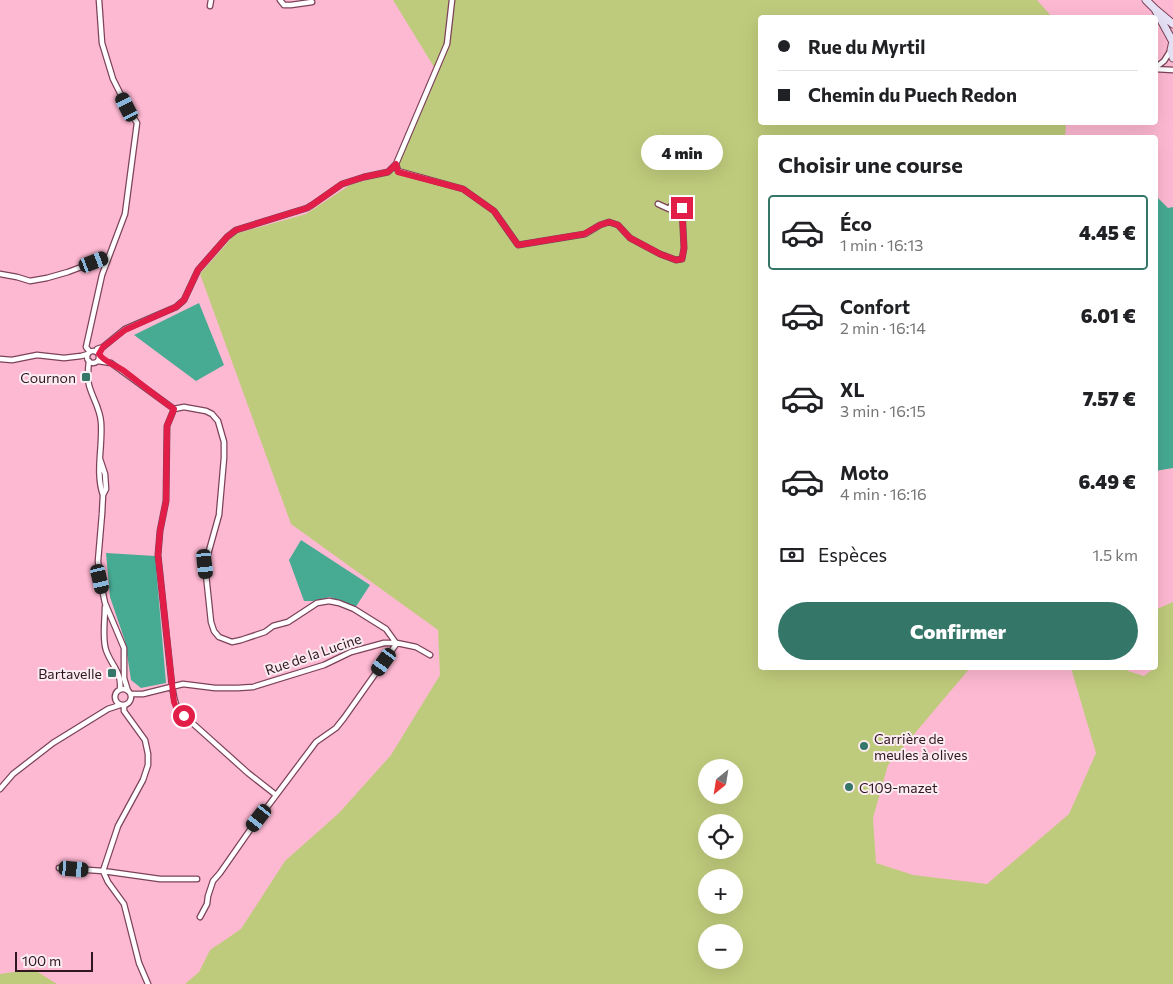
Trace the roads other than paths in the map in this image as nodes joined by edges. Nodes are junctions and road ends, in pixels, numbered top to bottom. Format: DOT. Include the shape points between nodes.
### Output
graph roads {
  1 [pos="99,0"];
  2 [pos="211,0"];
  3 [pos="280,0"];
  4 [pos="452,0"];
  5 [pos="1146,0"];
  6 [pos="312,2"];
  7 [pos="210,6"];
  8 [pos="1155,9"];
  9 [pos="1173,24"];
  10 [pos="1173,42"];
  11 [pos="1171,50"];
  12 [pos="1173,58"];
  13 [pos="1158,66"];
  14 [pos="1158,68"];
  15 [pos="1173,70"];
  16 [pos="396,164"];
  17 [pos="658,204"];
  18 [pos="108,257"];
  19 [pos="0,274"];
  20 [pos="88,357"];
  21 [pos="97,357"];
  22 [pos="0,359"];
  23 [pos="88,373"];
  24 [pos="174,409"];
  25 [pos="105,603"];
  26 [pos="397,644"];
  27 [pos="430,655"];
  28 [pos="172,686"];
  29 [pos="120,689"];
  30 [pos="130,692"];
  31 [pos="143,694"];
  32 [pos="115,699"];
  33 [pos="126,704"];
  34 [pos="108,709"];
  35 [pos="0,789"];
  36 [pos="276,795"];
  37 [pos="59,868"];
  38 [pos="104,871"];
  39 [pos="197,879"];
  40 [pos="200,917"];
  41 [pos="148,984"];
  1 -- 18 [label="street" via="102,44 113,79 137,123 125,214"];
  2 -- 7 [label="street"];
  3 -- 6 [label="street" via="291,5"];
  4 -- 16 [label="street" via="447,44"];
  5 -- 8 [label="main road"];
  8 -- 9 [label="main road"];
  8 -- 10 [label="main road"];
  10 -- 11 [label="main road"];
  11 -- 12 [label="main road"];
  11 -- 13 [label="street"];
  14 -- 15 [label="street"];
  16 -- 17 [label="street" via="398,172 463,189 494,211 518,245 584,234 609,222 660,254 682,259 682,208 675,200 668,209"];
  16 -- 21 [label="street" via="388,172 342,184 307,208 236,230 198,270 184,300 176,307 125,330 97,349"];
  18 -- 19 [label="street" via="68,272 30,281"];
  18 -- 20 [label="street" via="86,347"];
  20 -- 21 [label="street"];
  20 -- 21 [label="street"];
  20 -- 22 [label="street"];
  20 -- 23 [label="street"];
  21 -- 23 [label="street"];
  21 -- 24 [label="street" via="123,371"];
  23 -- 25 [label="street" via="88,384 101,420 100,478 104,495 98,561"];
  24 -- 26 [label="street" via="184,407 212,414 224,442 220,515 205,564 211,622 217,635 232,642 246,640 288,622 317,603 329,601 354,609 386,629"];
  24 -- 28 [label="street" via="167,426 166,501 158,555"];
  25 -- 29 [label="street" via="105,643 120,676"];
  25 -- 30 [label="street" via="124,648 124,678"];
  26 -- 27 [label="street, Rue de la Lucine" via="416,647"];
  26 -- 28 [label="street, Rue de la Lucine" via="384,643 351,652 324,665 253,687"];
  26 -- 36 [label="street" via="336,728 316,742"];
  28 -- 31 [label="street, Rue de la Lucine"];
  28 -- 36 [label="street" via="174,702 180,712"];
  29 -- 30 [label="street, Rue de la Lucine"];
  29 -- 32 [label="street"];
  30 -- 31 [label="street, Rue de la Lucine"];
  30 -- 33 [label="street"];
  31 -- 33 [label="street, Rue de la Lucine"];
  32 -- 33 [label="street"];
  32 -- 34 [label="street"];
  33 -- 34 [label="street, Rue de la Lucine"];
  33 -- 38 [label="street" via="130,720 145,740 148,766 118,826"];
  34 -- 35 [label="street" via="34,757"];
  36 -- 40 [label="street" via="212,881 207,904"];
  37 -- 38 [label="street"];
  38 -- 39 [label="street" via="160,879"];
  38 -- 41 [label="street" via="124,904 139,963"];
}
